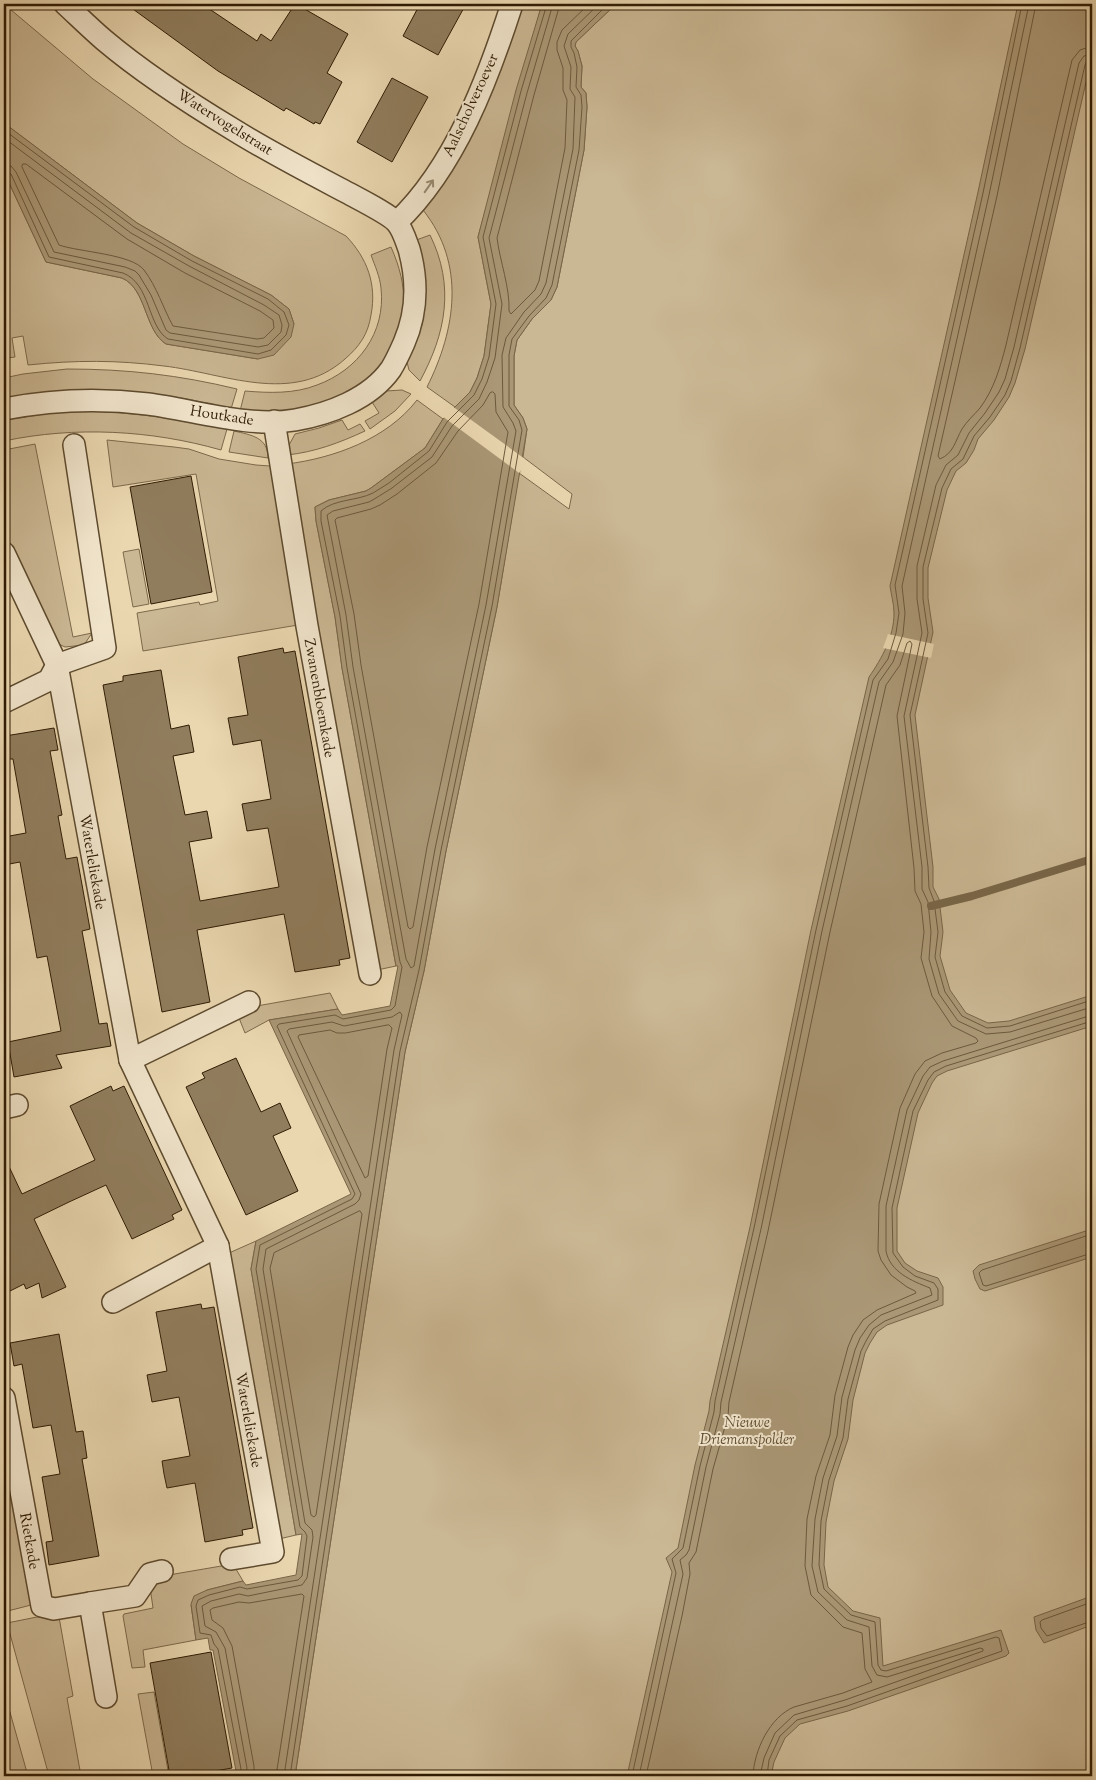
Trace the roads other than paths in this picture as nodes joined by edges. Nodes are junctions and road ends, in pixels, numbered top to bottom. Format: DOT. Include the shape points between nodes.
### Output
graph roads {
  1 [pos="65,4"];
  2 [pos="512,4"];
  3 [pos="397,222"];
  4 [pos="4,408"];
  5 [pos="274,421"];
  6 [pos="74,445"];
  7 [pos="4,553"];
  8 [pos="57,665"];
  9 [pos="4,702"];
  10 [pos="370,974"];
  11 [pos="249,1002"];
  12 [pos="130,1060"];
  13 [pos="218,1246"];
  14 [pos="114,1302"];
  15 [pos="4,1398"];
  16 [pos="231,1559"];
  17 [pos="162,1571"];
  18 [pos="90,1603"];
  19 [pos="106,1697"];
  1 -- 3 [label="street, Watervogelstraat" via="104,40 226,125"];
  3 -- 2 [label="street, Aalscholveroever, one-way" via="414,206 454,146 478,96"];
  3 -- 5 [label="street, Houtkade" via="411,259 416,296 411,326 390,370 372,388 335,409"];
  4 -- 5 [label="street, Houtkade" via="116,401 233,420"];
  5 -- 10 [label="street, Zwanenbloemkade" via="307,626"];
  6 -- 8 [label="street" via="105,648"];
  7 -- 8 [label="street, Waterleliekade"];
  8 -- 9 [label="street" via="49,680"];
  8 -- 12 [label="street, Waterleliekade"];
  11 -- 12 [label="street"];
  12 -- 13 [label="street, Waterleliekade"];
  13 -- 14 [label="street"];
  13 -- 16 [label="street, Waterleliekade" via="273,1552"];
  15 -- 18 [label="street, Rietkade" via="42,1606 54,1609"];
  17 -- 18 [label="street, Rietkade" via="150,1574 135,1596"];
  18 -- 19 [label="street"];
}
